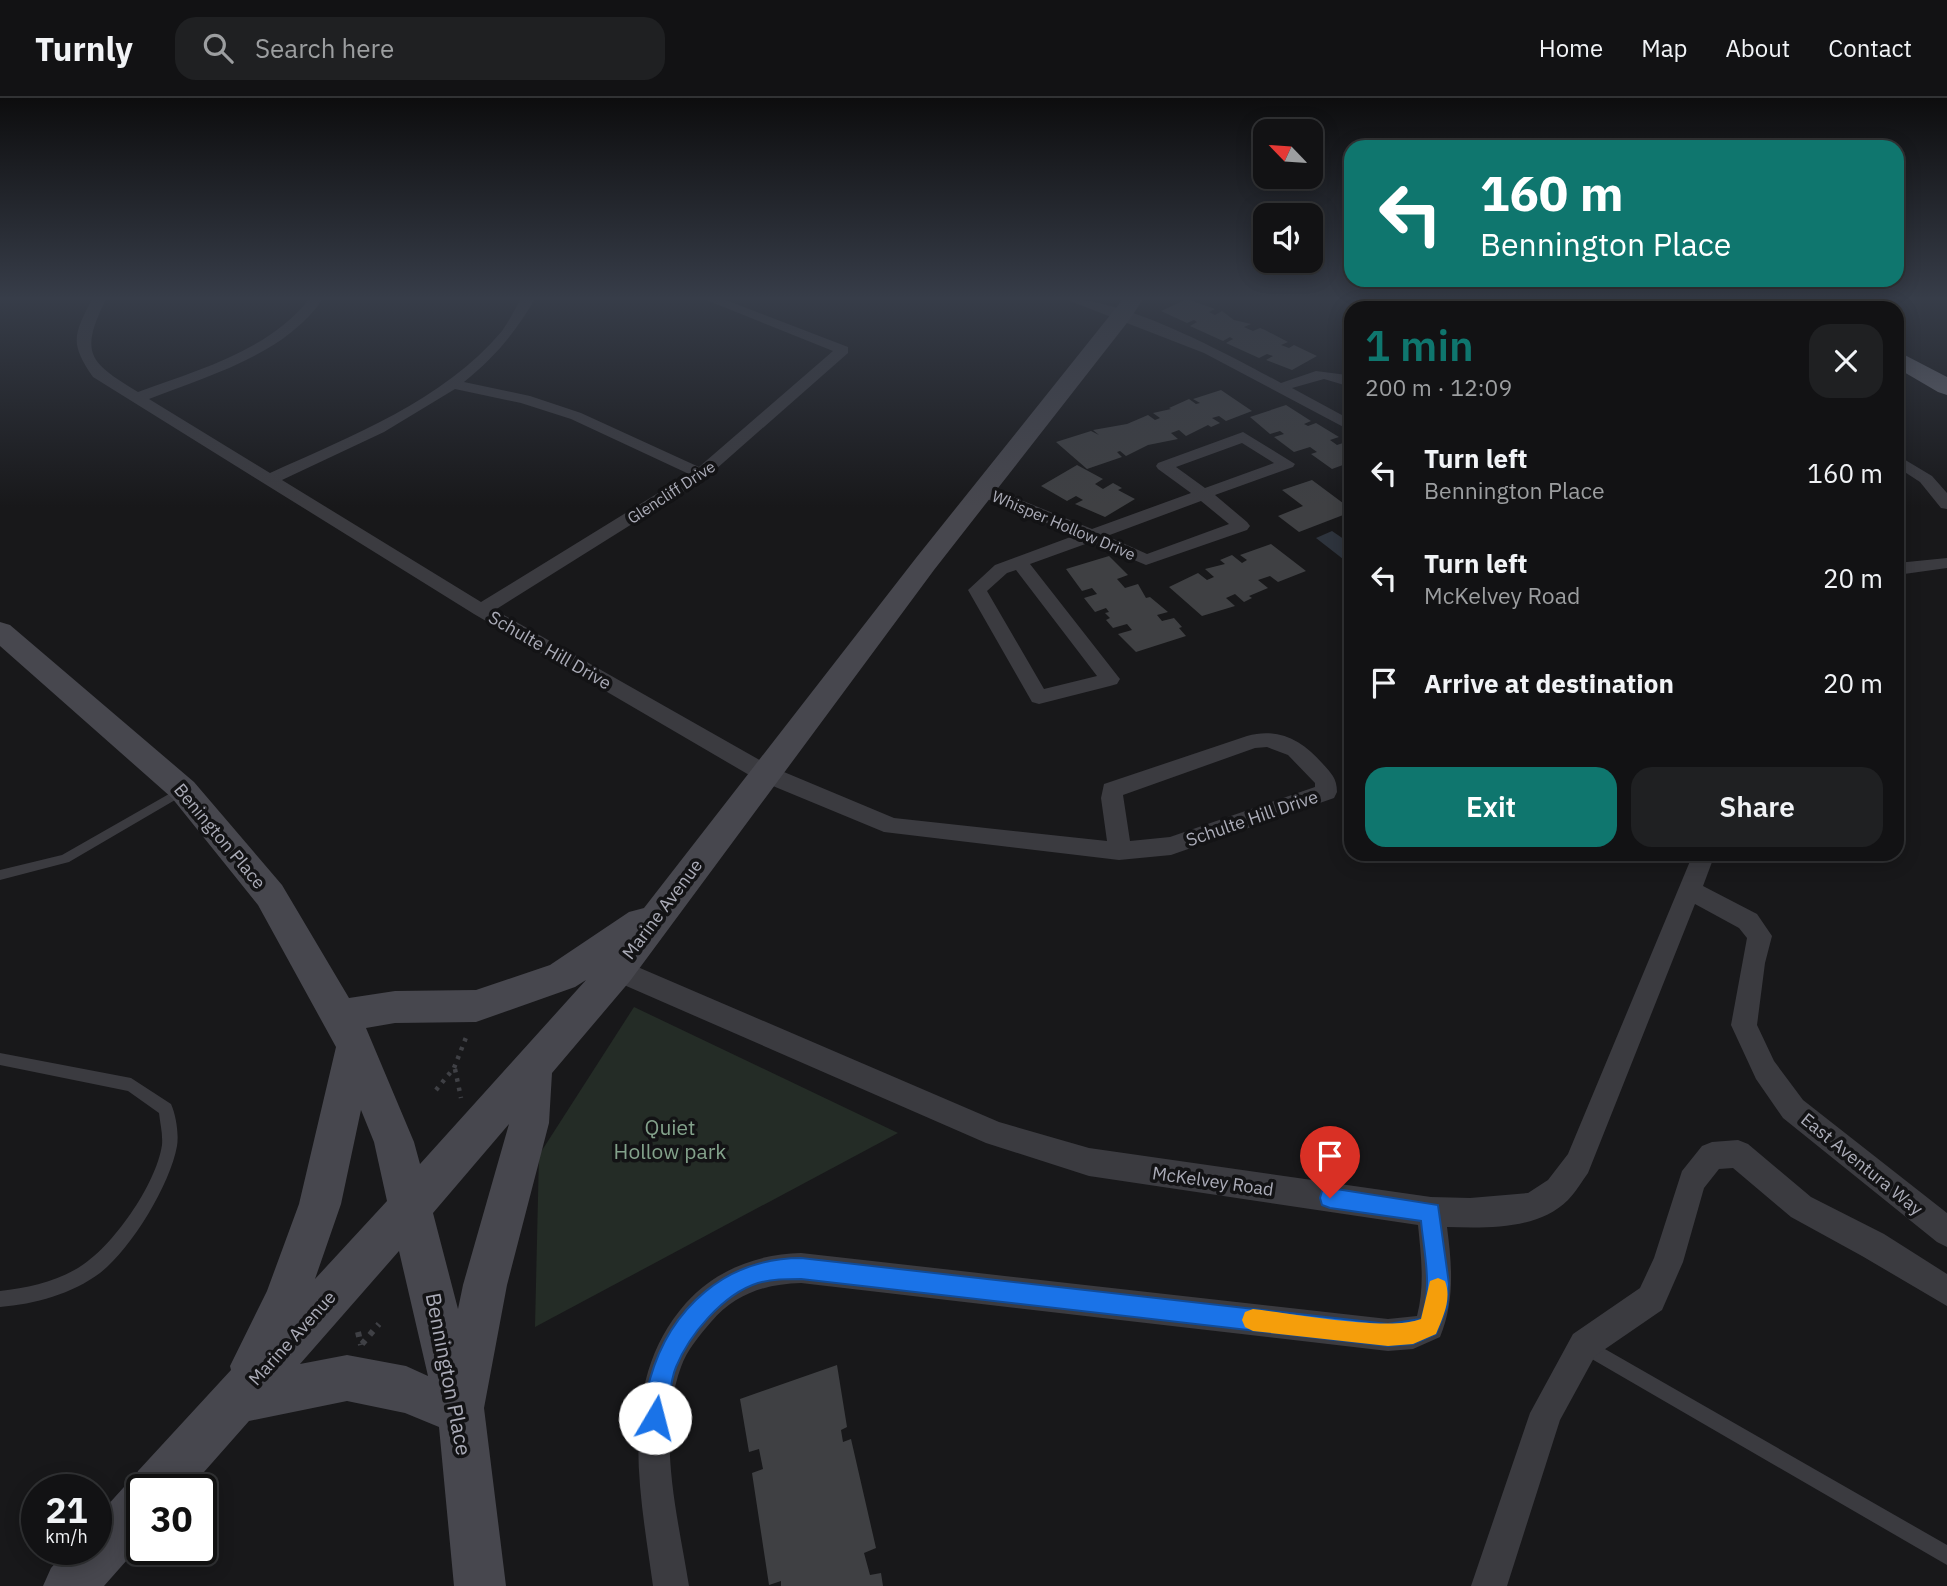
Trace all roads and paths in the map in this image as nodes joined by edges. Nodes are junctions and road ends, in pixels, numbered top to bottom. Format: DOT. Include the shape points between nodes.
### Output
graph roads {
  1 [pos="95,368"];
  2 [pos="206,368"];
  3 [pos="471,368"];
  4 [pos="822,368"];
  5 [pos="1080,368"];
  6 [pos="1244,368"];
  7 [pos="1915,368"];
  8 [pos="1344,380"];
  9 [pos="453,384"];
  10 [pos="1947,387"];
  11 [pos="1281,388"];
  12 [pos="137,398"];
  13 [pos="1344,422"];
  14 [pos="1904,465"];
  15 [pos="701,474"];
  16 [pos="270,479"];
  17 [pos="983,491"];
  18 [pos="1203,494"];
  19 [pos="1947,504"];
  20 [pos="1094,536"];
  21 [pos="1146,559"];
  22 [pos="1019,562"];
  23 [pos="1947,563"];
  24 [pos="1904,568"];
  25 [pos="481,610"];
  26 [pos="0,631"];
  27 [pos="764,773"];
  28 [pos="183,790"];
  29 [pos="1118,851"];
  30 [pos="1700,861"];
  31 [pos="0,875"];
  32 [pos="1690,890"];
  33 [pos="663,908"];
  34 [pos="617,970"];
  35 [pos="471,1024"];
  36 [pos="348,1031"];
  37 [pos="0,1059"];
  38 [pos="533,1065"];
  39 [pos="454,1068"];
  40 [pos="436,1090"];
  41 [pos="462,1102"];
  42 [pos="411,1206"];
  43 [pos="1431,1212"];
  44 [pos="1947,1232"];
  45 [pos="1947,1291"];
  46 [pos="0,1299"];
  47 [pos="379,1324"];
  48 [pos="361,1345"];
  49 [pos="1584,1345"];
  50 [pos="237,1400"];
  51 [pos="461,1413"];
  52 [pos="170,1474"];
  53 [pos="126,1523"];
  54 [pos="1947,1556"];
  55 [pos="69,1586"];
  56 [pos="480,1586"];
  57 [pos="671,1586"];
  58 [pos="1489,1586"];
  1 -- 12 [label="street, Schulte Hill Drive"];
  2 -- 12 [label="street"];
  3 -- 9 [label="street"];
  4 -- 15 [label="street, Glencliff Drive"];
  5 -- 17 [label="main road, Marine Avenue"];
  6 -- 11 [label="street"];
  7 -- 10 [label="highway"];
  8 -- 11 [label="street" via="1311,375"];
  9 -- 15 [label="street" via="525,399 576,416"];
  9 -- 16 [label="street" via="412,410"];
  11 -- 13 [label="street"];
  12 -- 16 [label="street, Schulte Hill Drive"];
  14 -- 19 [label="street" via="1926,479"];
  15 -- 25 [label="street, Glencliff Drive"];
  16 -- 25 [label="street, Schulte Hill Drive"];
  17 -- 20 [label="street, Whisper Hollow Drive"];
  17 -- 27 [label="main road, Marine Avenue"];
  18 -- 18 [label="street" via="1239,481 1287,464 1243,437 1164,466"];
  18 -- 20 [label="street"];
  18 -- 21 [label="street" via="1241,526"];
  20 -- 21 [label="street, Whisper Hollow Drive"];
  20 -- 22 [label="street"];
  22 -- 22 [label="street" via="1001,569 977,590 1039,697 1110,679"];
  23 -- 24 [label="street"];
  25 -- 27 [label="street, Schulte Hill Drive"];
  26 -- 28 [label="main road, Benington Place"];
  27 -- 29 [label="street, Schulte Hill Drive" via="892,826"];
  27 -- 33 [label="main road, Marine Avenue"];
  28 -- 31 [label="lane" via="65,859"];
  28 -- 36 [label="main road, Benington Place" via="270,895"];
  29 -- 29 [label="street, Schulte Hill Drive" via="1112,789 1254,741 1272,738 1296,747 1326,781 1326,792 1239,824 1171,846"];
  30 -- 32 [label="street, McKelvey Road"];
  32 -- 43 [label="street, McKelvey Road" via="1599,1116 1578,1163 1558,1190 1533,1206 1507,1211"];
  32 -- 44 [label="street, East Aventura Way" via="1748,921 1760,936 1744,1025 1765,1070 1793,1109"];
  33 -- 34 [label="main road, Marine Avenue"];
  33 -- 36 [label="main road" via="562,976 477,1006 395,1007"];
  34 -- 38 [label="main road, Marine Avenue"];
  34 -- 43 [label="street, McKelvey Road" via="923,1104 1044,1151 1131,1170"];
  35 -- 39 [label="path"];
  36 -- 42 [label="main road" via="389,1125"];
  36 -- 50 [label="main road" via="320,1204 285,1301"];
  37 -- 46 [label="lane" via="131,1085 166,1109 169,1145 143,1208 104,1259 68,1281 28,1297"];
  38 -- 42 [label="main road, Marine Avenue"];
  38 -- 51 [label="main road" via="529,1123 485,1285"];
  39 -- 40 [label="path"];
  39 -- 41 [label="path"];
  42 -- 50 [label="main road, Marine Avenue"];
  42 -- 51 [label="main road, Bennington Place"];
  43 -- 57 [label="street" via="1436,1307 1429,1326 1413,1333 1388,1335 801,1268 777,1268 736,1282 698,1311 665,1366 657,1394 653,1442"];
  45 -- 49 [label="street" via="1801,1207 1738,1154 1712,1156 1692,1181 1668,1262 1651,1299"];
  47 -- 48 [label="path"];
  49 -- 54 [label="lane"];
  49 -- 58 [label="street" via="1546,1413"];
  50 -- 51 [label="main road" via="347,1378 406,1390"];
  50 -- 52 [label="main road, Marine Avenue"];
  51 -- 56 [label="main road, Bennington Place"];
  53 -- 55 [label="main road"];
}
